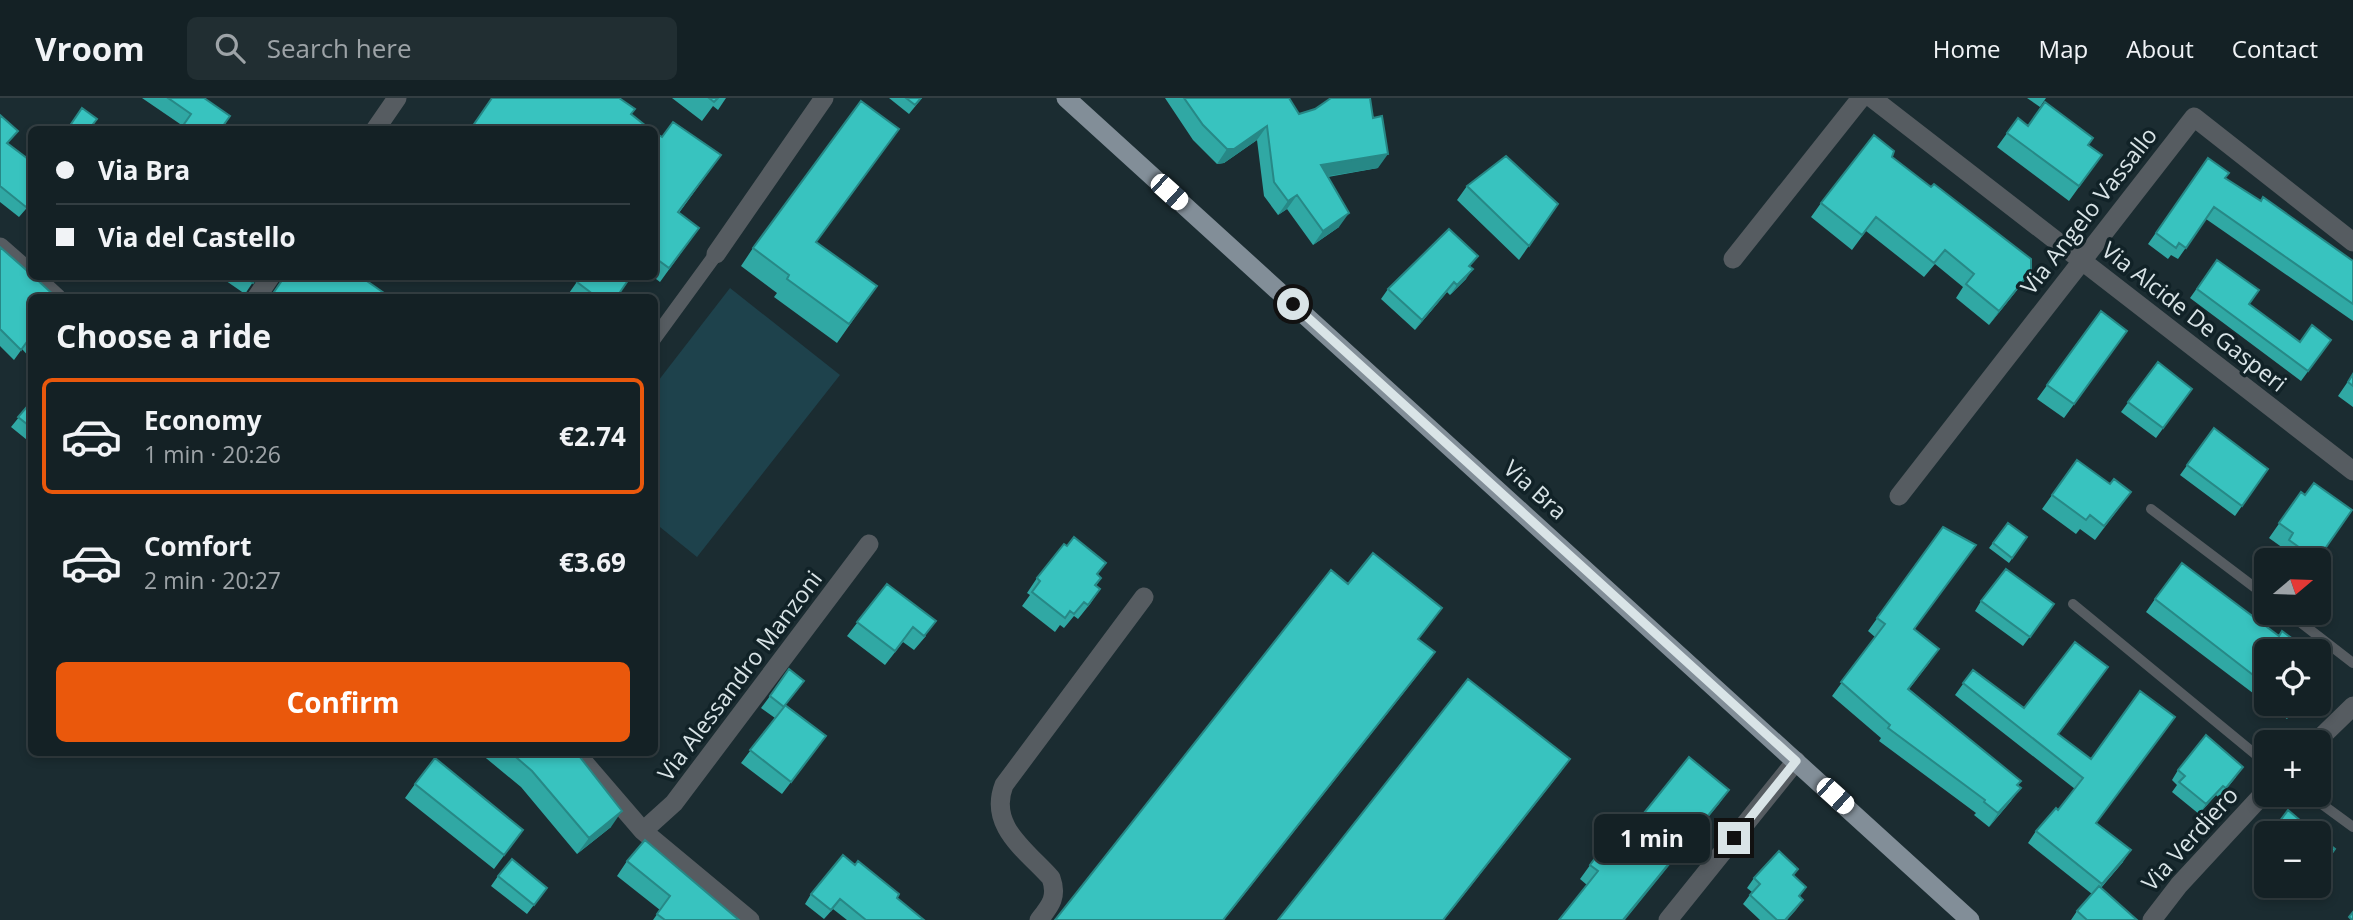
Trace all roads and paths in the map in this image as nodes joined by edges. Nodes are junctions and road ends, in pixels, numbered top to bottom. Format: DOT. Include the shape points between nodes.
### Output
graph roads {
  1 [pos="397,98"];
  2 [pos="824,98"];
  3 [pos="1066,98"];
  4 [pos="1861,98"];
  5 [pos="1872,98"];
  6 [pos="378,126"];
  7 [pos="2353,242"];
  8 [pos="0,247"];
  9 [pos="716,254"];
  10 [pos="1733,260"];
  11 [pos="2081,260"];
  12 [pos="28,272"];
  13 [pos="37,280"];
  14 [pos="52,294"];
  15 [pos="658,334"];
  16 [pos="2353,471"];
  17 [pos="1899,496"];
  18 [pos="2151,509"];
  19 [pos="869,544"];
  20 [pos="2254,587"];
  21 [pos="1144,597"];
  22 [pos="2073,604"];
  23 [pos="2304,625"];
  24 [pos="2353,663"];
  25 [pos="2353,706"];
  26 [pos="2328,730"];
  27 [pos="2254,753"];
  28 [pos="578,756"];
  29 [pos="1796,761"];
  30 [pos="2254,804"];
  31 [pos="2326,807"];
  32 [pos="2353,827"];
  33 [pos="643,831"];
  34 [pos="750,920"];
  35 [pos="1039,920"];
  36 [pos="1668,920"];
  37 [pos="1970,920"];
  38 [pos="2152,920"];
  1 -- 6 [label="street"];
  2 -- 9 [label="street"];
  3 -- 29 [label="main road, Via Bra"];
  4 -- 10 [label="street"];
  5 -- 11 [label="street, Via Alcide De Gasperi"];
  7 -- 11 [label="street, Via Angelo Vassallo" via="2194,117"];
  8 -- 12 [label="street"];
  9 -- 15 [label="street"];
  11 -- 16 [label="street, Via Alcide De Gasperi"];
  11 -- 17 [label="street, Via Angelo Vassallo"];
  13 -- 14 [label="street"];
  18 -- 20 [label="lane"];
  19 -- 33 [label="street, Via Alessandro Manzoni" via="674,803"];
  21 -- 35 [label="street" via="1004,785 998,800 1005,828 1052,878 1053,902"];
  22 -- 27 [label="lane"];
  23 -- 24 [label="lane"];
  25 -- 26 [label="street"];
  28 -- 33 [label="street"];
  29 -- 36 [label="street"];
  29 -- 37 [label="main road, Via Bra"];
  30 -- 38 [label="street, Via Verdiero"];
  31 -- 32 [label="lane"];
  33 -- 34 [label="street"];
}
